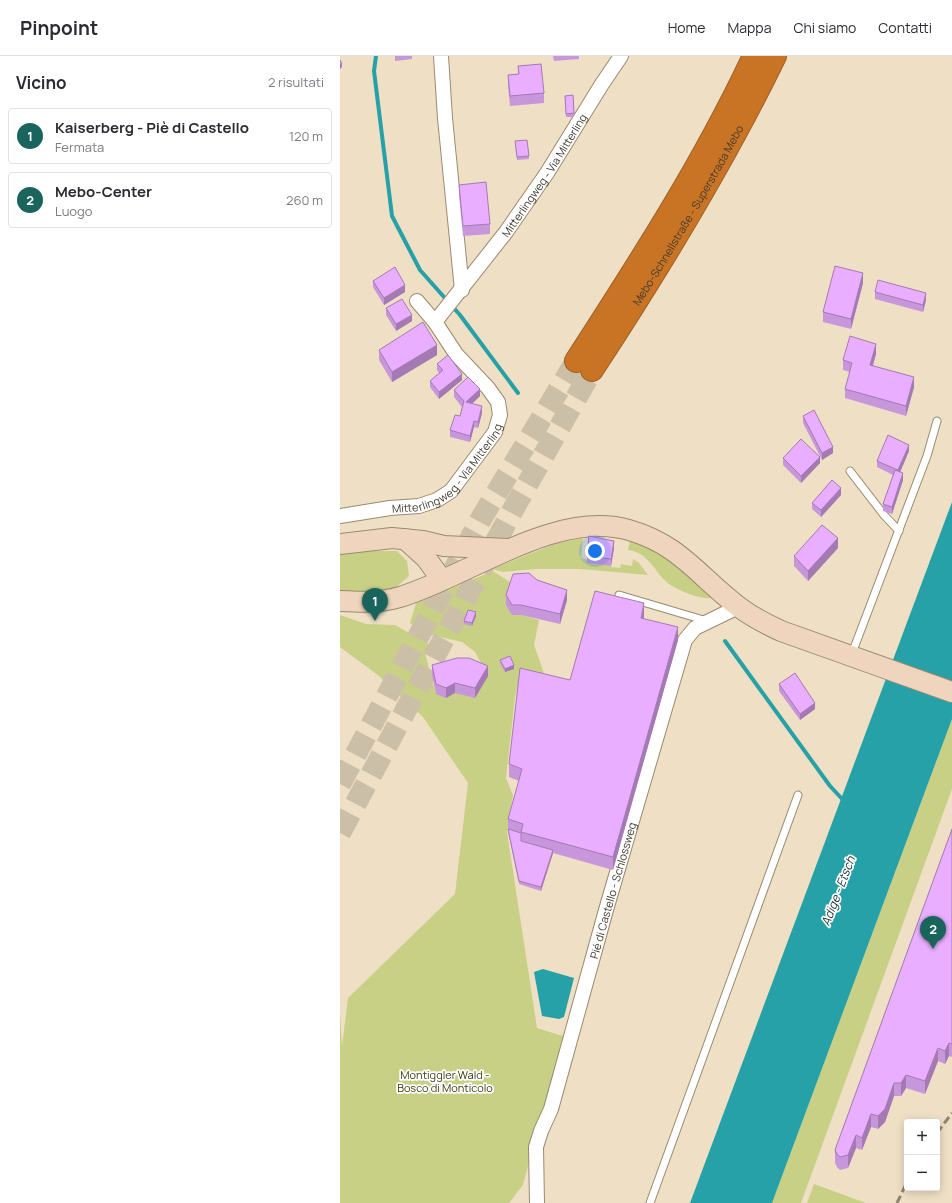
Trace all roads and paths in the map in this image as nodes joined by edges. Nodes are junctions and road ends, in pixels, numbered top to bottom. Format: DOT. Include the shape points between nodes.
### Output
graph roads {
  1 [pos="441,56"];
  2 [pos="621,56"];
  3 [pos="754,56"];
  4 [pos="775,56"];
  5 [pos="788,56"];
  6 [pos="751,105"];
  7 [pos="458,294"];
  8 [pos="417,301"];
  9 [pos="439,317"];
  10 [pos="937,421"];
  11 [pos="850,471"];
  12 [pos="340,516"];
  13 [pos="899,531"];
  14 [pos="405,539"];
  15 [pos="340,544"];
  16 [pos="444,546"];
  17 [pos="513,549"];
  18 [pos="426,558"];
  19 [pos="451,576"];
  20 [pos="420,590"];
  21 [pos="620,595"];
  22 [pos="340,601"];
  23 [pos="738,607"];
  24 [pos="708,621"];
  25 [pos="851,656"];
  26 [pos="952,692"];
  27 [pos="798,795"];
  28 [pos="536,1203"];
  29 [pos="650,1203"];
  1 -- 7 [label="street"];
  2 -- 7 [label="street, Mitterlingweg - Via Mitterling" via="543,180"];
  3 -- 6 [label="highway, Mebo-Schnellstraße - Superstrada Mebo" via="692,176 584,365 650,282"];
  4 -- 6 [label="highway, Mebo-Schnellstraße - Superstrada Mebo"];
  5 -- 6 [label="highway" via="775,83"];
  7 -- 9 [label="street, Mitterlingweg - Via Mitterling"];
  8 -- 9 [label="street, Mitterlingweg - Via Mitterling"];
  9 -- 12 [label="street, Mitterlingweg - Via Mitterling" via="456,354 498,402 500,415 495,432 451,491 437,500 419,506"];
  10 -- 13 [label="lane"];
  11 -- 13 [label="lane"];
  13 -- 25 [label="lane"];
  14 -- 15 [label="main road"];
  14 -- 16 [label="main road"];
  14 -- 18 [label="main road"];
  16 -- 17 [label="main road"];
  16 -- 19 [label="main road"];
  17 -- 19 [label="main road"];
  17 -- 23 [label="main road" via="562,530 595,526 627,530 658,540 676,552"];
  18 -- 19 [label="main road"];
  18 -- 20 [label="main road"];
  19 -- 20 [label="main road"];
  20 -- 22 [label="main road" via="365,603"];
  21 -- 24 [label="lane"];
  23 -- 24 [label="street, Pié di Castello - Schlossweg"];
  23 -- 25 [label="main road" via="781,631"];
  24 -- 28 [label="street, Pié di Castello - Schlossweg" via="695,628 685,640 551,1109 536,1147"];
  25 -- 26 [label="main road"];
  27 -- 29 [label="lane"];
}
